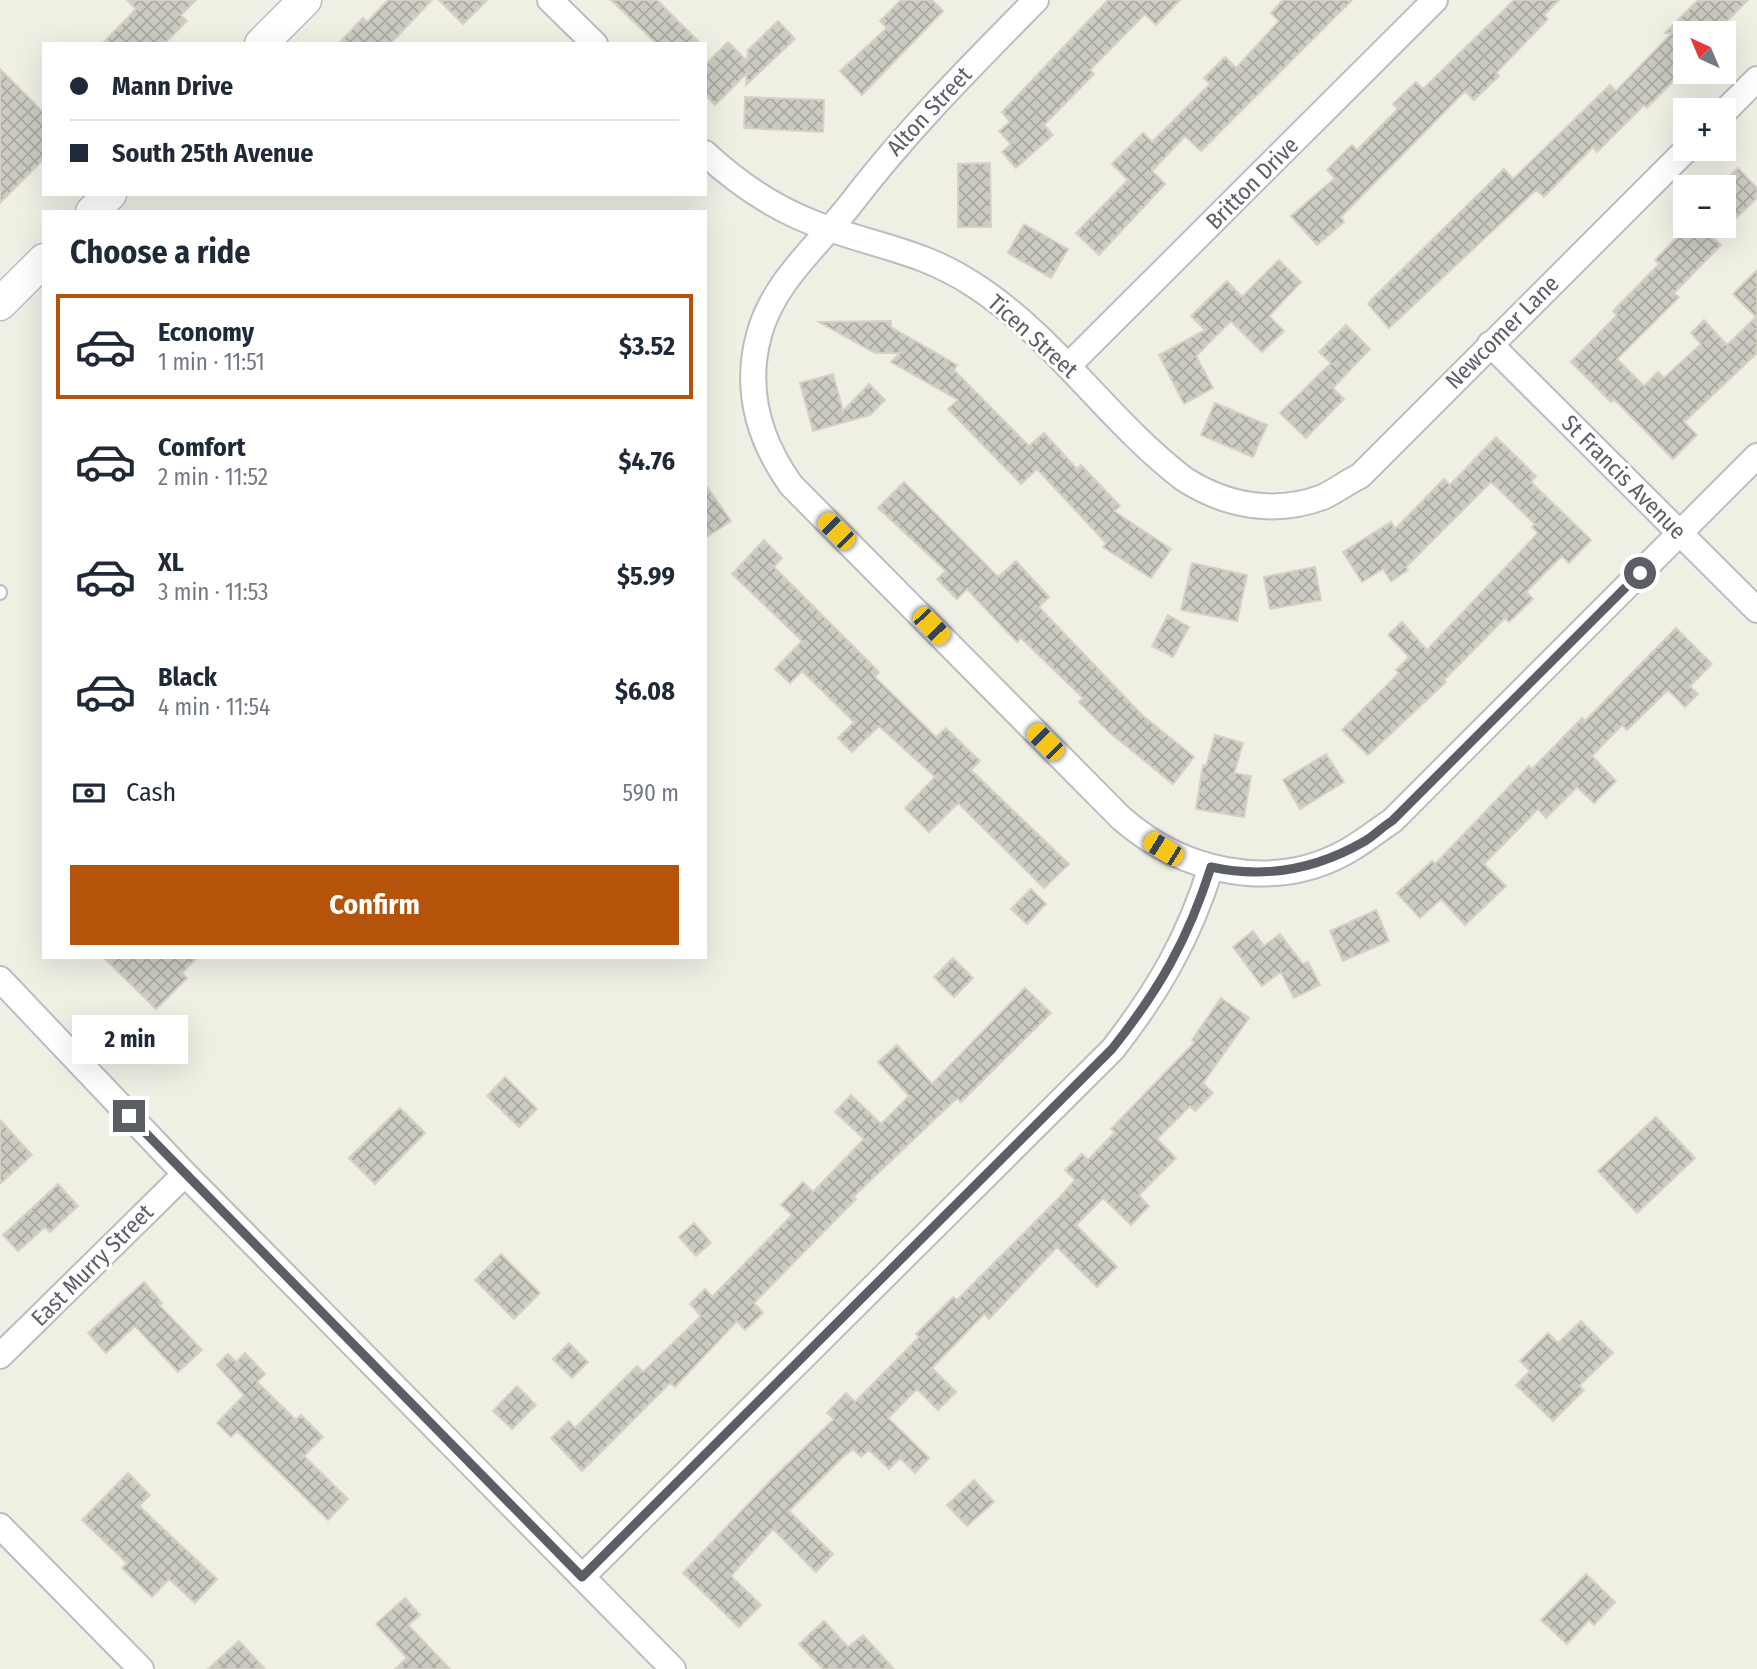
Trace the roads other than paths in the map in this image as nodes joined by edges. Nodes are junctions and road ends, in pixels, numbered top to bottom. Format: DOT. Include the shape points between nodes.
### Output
graph roads {
  1 [pos="305,0"];
  2 [pos="550,0"];
  3 [pos="1036,0"];
  4 [pos="1435,0"];
  5 [pos="263,42"];
  6 [pos="592,42"];
  7 [pos="1757,79"];
  8 [pos="1736,100"];
  9 [pos="707,155"];
  10 [pos="1675,161"];
  11 [pos="108,196"];
  12 [pos="94,210"];
  13 [pos="829,228"];
  14 [pos="42,262"];
  15 [pos="0,304"];
  16 [pos="1490,344"];
  17 [pos="1068,366"];
  18 [pos="1757,456"];
  19 [pos="1308,501"];
  20 [pos="1680,533"];
  21 [pos="1757,610"];
  22 [pos="1211,867"];
  23 [pos="0,979"];
  24 [pos="185,1174"];
  25 [pos="0,1356"];
  26 [pos="0,1526"];
  27 [pos="582,1577"];
  28 [pos="141,1669"];
  29 [pos="673,1669"];
  1 -- 5 [label="street"];
  2 -- 6 [label="street"];
  3 -- 13 [label="street, Alton Street" via="937,99"];
  4 -- 17 [label="street, Britton Drive"];
  7 -- 8 [label="street"];
  9 -- 13 [label="street, Ticen Street" via="767,201"];
  10 -- 16 [label="street, Newcomer Lane"];
  11 -- 12 [label="street"];
  13 -- 17 [label="street, Ticen Street" via="890,245 962,278 1009,310"];
  13 -- 22 [label="street, Alton Street" via="783,285 758,336 755,405 761,433 776,464 798,492 1121,818 1163,849"];
  14 -- 15 [label="street"];
  16 -- 19 [label="street, Newcomer Lane" via="1360,476"];
  16 -- 20 [label="street, St Francis Avenue"];
  17 -- 19 [label="street, Ticen Street" via="1175,472 1205,493 1262,507"];
  18 -- 20 [label="street, Alton Street"];
  20 -- 21 [label="street, St Francis Avenue"];
  20 -- 22 [label="street, Alton Street" via="1374,835 1334,858 1302,868 1256,873"];
  22 -- 27 [label="street" via="1192,922 1160,984 1112,1049"];
  23 -- 24 [label="street"];
  24 -- 25 [label="street, East Murry Street"];
  24 -- 27 [label="street"];
  26 -- 28 [label="street"];
  27 -- 29 [label="street"];
}
